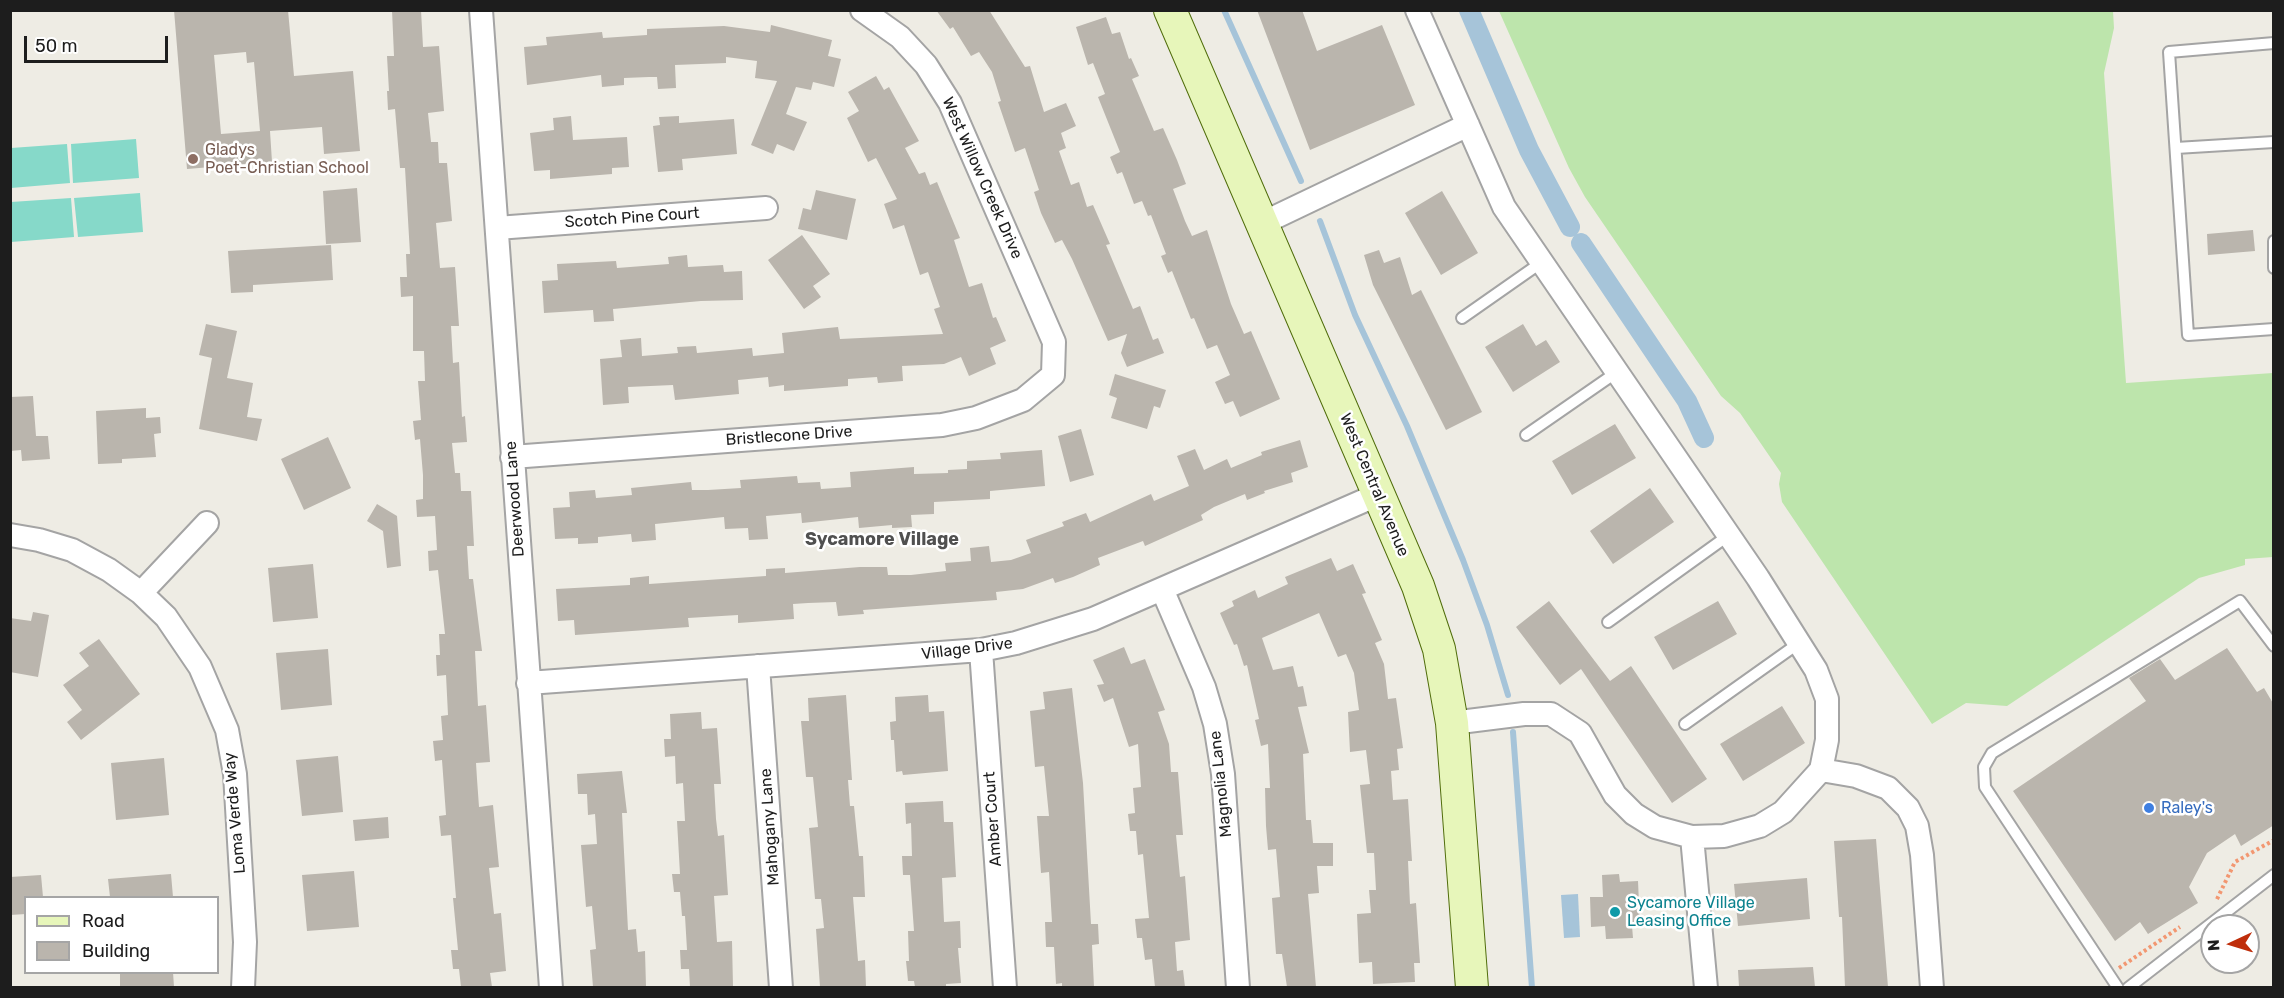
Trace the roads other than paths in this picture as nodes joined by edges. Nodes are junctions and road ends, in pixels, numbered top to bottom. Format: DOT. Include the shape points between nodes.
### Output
graph roads {
  1 [pos="482,10"];
  2 [pos="862,10"];
  3 [pos="1170,10"];
  4 [pos="1417,10"];
  5 [pos="2274,43"];
  6 [pos="1468,125"];
  7 [pos="2274,142"];
  8 [pos="2176,148"];
  9 [pos="766,208"];
  10 [pos="1263,223"];
  11 [pos="497,228"];
  12 [pos="2274,241"];
  13 [pos="1542,262"];
  14 [pos="2274,268"];
  15 [pos="1462,318"];
  16 [pos="2274,329"];
  17 [pos="1617,372"];
  18 [pos="1053,375"];
  19 [pos="1526,435"];
  20 [pos="512,457"];
  21 [pos="1377,495"];
  22 [pos="207,523"];
  23 [pos="10,535"];
  24 [pos="1729,535"];
  25 [pos="1162,589"];
  26 [pos="141,593"];
  27 [pos="1608,622"];
  28 [pos="1799,642"];
  29 [pos="2274,646"];
  30 [pos="981,650"];
  31 [pos="758,666"];
  32 [pos="528,683"];
  33 [pos="1452,723"];
  34 [pos="1685,723"];
  35 [pos="1821,770"];
  36 [pos="1692,837"];
  37 [pos="2274,875"];
  38 [pos="243,987"];
  39 [pos="551,987"];
  40 [pos="781,987"];
  41 [pos="1005,987"];
  42 [pos="1238,987"];
  43 [pos="1472,987"];
  44 [pos="1706,987"];
  45 [pos="1932,987"];
  46 [pos="2118,987"];
  47 [pos="2128,987"];
  1 -- 11 [label="street, Deerwood Lane"];
  2 -- 18 [label="street, West Willow Creek Drive" via="900,36 926,65 950,103 1054,342"];
  3 -- 10 [label="street, West Central Avenue"];
  4 -- 6 [label="street"];
  5 -- 8 [label="lane" via="2169,52"];
  6 -- 10 [label="street"];
  6 -- 13 [label="street" via="1504,207"];
  7 -- 8 [label="lane"];
  8 -- 16 [label="lane" via="2188,335"];
  9 -- 11 [label="street, Scotch Pine Court"];
  10 -- 21 [label="street, West Central Avenue"];
  11 -- 20 [label="street, Deerwood Lane"];
  12 -- 14 [label="lane"];
  13 -- 15 [label="lane"];
  13 -- 17 [label="street"];
  17 -- 19 [label="lane"];
  17 -- 24 [label="street"];
  18 -- 20 [label="street, Bristlecone Drive" via="1023,400 976,418 942,425"];
  20 -- 32 [label="street, Deerwood Lane"];
  21 -- 25 [label="street, Village Drive"];
  21 -- 33 [label="street, West Central Avenue" via="1418,585 1439,649"];
  22 -- 26 [label="street"];
  23 -- 26 [label="street, Loma Verde Way" via="72,550"];
  24 -- 27 [label="lane"];
  24 -- 28 [label="street"];
  25 -- 30 [label="street, Village Drive" via="1059,630"];
  25 -- 42 [label="street, Magnolia Lane" via="1204,687 1215,724 1223,774"];
  26 -- 38 [label="street, Loma Verde Way" via="182,638 200,667 227,730 235,774 245,942"];
  28 -- 34 [label="lane"];
  28 -- 35 [label="street" via="1827,699 1827,741"];
  29 -- 46 [label="lane" via="2240,601 1992,753 1984,767 1985,787"];
  30 -- 31 [label="street, Village Drive"];
  30 -- 41 [label="street, Amber Court"];
  31 -- 32 [label="street, Village Drive"];
  31 -- 40 [label="street, Mahogany Lane"];
  32 -- 39 [label="street, Deerwood Lane"];
  33 -- 36 [label="street" via="1551,714 1580,733 1615,795 1634,814 1655,827"];
  33 -- 43 [label="street, West Central Avenue"];
  35 -- 36 [label="street" via="1783,812 1760,826 1724,836"];
  35 -- 45 [label="street" via="1856,776 1888,788 1908,808 1917,825"];
  36 -- 44 [label="street"];
  37 -- 47 [label="lane"];
}
